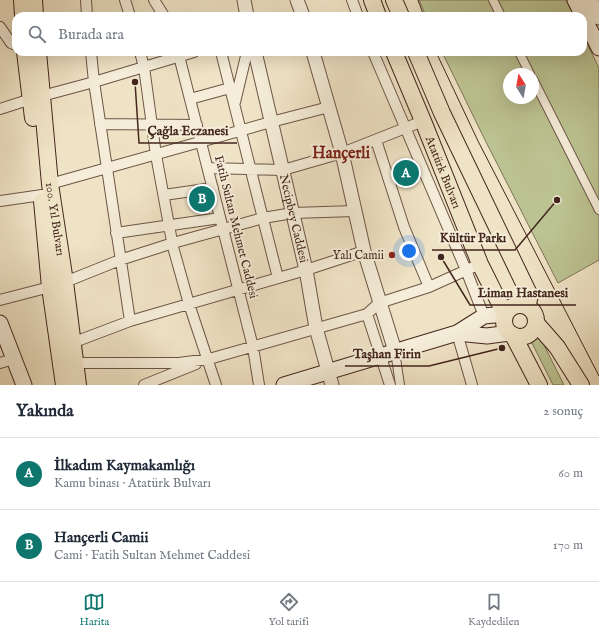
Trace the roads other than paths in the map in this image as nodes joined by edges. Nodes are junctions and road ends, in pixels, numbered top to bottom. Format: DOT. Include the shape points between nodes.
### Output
graph roads {
  1 [pos="22,0"];
  2 [pos="34,0"];
  3 [pos="86,0"];
  4 [pos="125,0"];
  5 [pos="154,0"];
  6 [pos="244,0"];
  7 [pos="298,0"];
  8 [pos="352,0"];
  9 [pos="372,0"];
  10 [pos="394,0"];
  11 [pos="493,0"];
  12 [pos="575,0"];
  13 [pos="590,0"];
  14 [pos="23,12"];
  15 [pos="35,12"];
  16 [pos="87,12"];
  17 [pos="129,12"];
  18 [pos="162,12"];
  19 [pos="246,12"];
  20 [pos="302,12"];
  21 [pos="356,12"];
  22 [pos="376,12"];
  23 [pos="399,12"];
  24 [pos="499,12"];
  25 [pos="581,12"];
  26 [pos="599,17"];
  27 [pos="587,24"];
  28 [pos="0,27"];
  29 [pos="12,43"];
  30 [pos="599,48"];
  31 [pos="26,56"];
  32 [pos="38,56"];
  33 [pos="91,56"];
  34 [pos="141,56"];
  35 [pos="174,56"];
  36 [pos="179,56"];
  37 [pos="222,56"];
  38 [pos="246,56"];
  39 [pos="256,56"];
  40 [pos="314,56"];
  41 [pos="375,56"];
  42 [pos="396,56"];
  43 [pos="418,56"];
  44 [pos="521,56"];
  45 [pos="144,67"];
  46 [pos="527,68"];
  47 [pos="94,82"];
  48 [pos="230,88"];
  49 [pos="539,91"];
  50 [pos="36,98"];
  51 [pos="190,99"];
  52 [pos="234,104"];
  53 [pos="329,107"];
  54 [pos="0,110"];
  55 [pos="423,121"];
  56 [pos="271,122"];
  57 [pos="100,124"];
  58 [pos="152,124"];
  59 [pos="197,125"];
  60 [pos="406,128"];
  61 [pos="241,131"];
  62 [pos="376,140"];
  63 [pos="201,142"];
  64 [pos="342,153"];
  65 [pos="156,155"];
  66 [pos="107,168"];
  67 [pos="208,168"];
  68 [pos="251,170"];
  69 [pos="283,170"];
  70 [pos="213,188"];
  71 [pos="46,190"];
  72 [pos="164,195"];
  73 [pos="0,201"];
  74 [pos="599,210"];
  75 [pos="355,211"];
  76 [pos="293,213"];
  77 [pos="220,218"];
  78 [pos="263,218"];
  79 [pos="169,225"];
  80 [pos="223,229"];
  81 [pos="116,233"];
  82 [pos="173,243"];
  83 [pos="364,251"];
  84 [pos="120,260"];
  85 [pos="473,267"];
  86 [pos="306,270"];
  87 [pos="278,278"];
  88 [pos="57,285"];
  89 [pos="429,286"];
  90 [pos="238,290"];
  91 [pos="0,300"];
  92 [pos="379,303"];
  93 [pos="189,304"];
  94 [pos="527,306"];
  95 [pos="367,314"];
  96 [pos="505,314"];
  97 [pos="482,318"];
  98 [pos="130,321"];
  99 [pos="0,323"];
  100 [pos="536,323"];
  101 [pos="316,328"];
  102 [pos="457,334"];
  103 [pos="512,334"];
  104 [pos="487,336"];
  105 [pos="72,343"];
  106 [pos="253,346"];
  107 [pos="395,351"];
  108 [pos="380,357"];
  109 [pos="208,359"];
  110 [pos="7,361"];
  111 [pos="75,363"];
  112 [pos="331,378"];
  113 [pos="24,385"];
  114 [pos="64,385"];
  115 [pos="78,385"];
  116 [pos="144,385"];
  117 [pos="216,385"];
  118 [pos="259,385"];
  119 [pos="284,385"];
  120 [pos="390,385"];
  121 [pos="400,385"];
  122 [pos="472,385"];
  123 [pos="540,385"];
  124 [pos="581,385"];
  1 -- 14 [label="main road"];
  2 -- 15 [label="main road"];
  3 -- 16 [label="street"];
  4 -- 17 [label="street"];
  5 -- 18 [label="street"];
  6 -- 19 [label="street"];
  7 -- 20 [label="street"];
  8 -- 21 [label="street"];
  9 -- 22 [label="main road"];
  10 -- 23 [label="main road"];
  11 -- 24 [label="street"];
  12 -- 25 [label="main road"];
  13 -- 26 [label="main road"];
  27 -- 30 [label="main road"];
  28 -- 29 [label="street"];
  31 -- 50 [label="main road, 100. Yıl Bulvarı"];
  32 -- 50 [label="main road, 100. Yıl Bulvarı"];
  33 -- 47 [label="street"];
  34 -- 45 [label="street"];
  35 -- 45 [label="street"];
  36 -- 51 [label="street, Fatih Sultan Mehmet Caddesi"];
  37 -- 48 [label="street"];
  38 -- 52 [label="street"];
  39 -- 56 [label="street, Necipbey Caddesi"];
  40 -- 53 [label="street"];
  41 -- 60 [label="street"];
  42 -- 55 [label="main road, Atatürk Bulvarı"];
  43 -- 94 [label="main road, Atatürk Bulvarı" via="442,113 530,296"];
  44 -- 46 [label="street"];
  45 -- 47 [label="street"];
  45 -- 58 [label="street"];
  47 -- 50 [label="street"];
  47 -- 57 [label="street"];
  48 -- 51 [label="street"];
  48 -- 52 [label="street"];
  49 -- 74 [label="street"];
  50 -- 54 [label="street"];
  50 -- 71 [label="main road, 100. Yıl Bulvarı"];
  51 -- 59 [label="street, Fatih Sultan Mehmet Caddesi"];
  52 -- 61 [label="street"];
  53 -- 56 [label="street"];
  53 -- 64 [label="street"];
  55 -- 60 [label="street"];
  55 -- 85 [label="main road, Atatürk Bulvarı"];
  56 -- 61 [label="street"];
  56 -- 69 [label="street, Necipbey Caddesi"];
  57 -- 58 [label="street"];
  57 -- 66 [label="street"];
  58 -- 59 [label="street"];
  58 -- 65 [label="street"];
  59 -- 63 [label="street, Fatih Sultan Mehmet Caddesi"];
  60 -- 62 [label="street"];
  60 -- 85 [label="street"];
  61 -- 63 [label="street"];
  61 -- 68 [label="street"];
  62 -- 64 [label="street"];
  62 -- 89 [label="street" via="404,227"];
  63 -- 65 [label="street"];
  63 -- 67 [label="street, Fatih Sultan Mehmet Caddesi"];
  64 -- 69 [label="street"];
  64 -- 75 [label="street"];
  65 -- 66 [label="street"];
  65 -- 72 [label="street"];
  66 -- 71 [label="street"];
  66 -- 81 [label="street"];
  67 -- 68 [label="street"];
  67 -- 70 [label="street, Fatih Sultan Mehmet Caddesi"];
  68 -- 69 [label="street"];
  68 -- 78 [label="street"];
  69 -- 76 [label="street, Necipbey Caddesi"];
  70 -- 72 [label="street"];
  70 -- 77 [label="street, Fatih Sultan Mehmet Caddesi"];
  71 -- 73 [label="street"];
  71 -- 88 [label="main road, 100. Yıl Bulvarı"];
  72 -- 79 [label="street"];
  75 -- 76 [label="street"];
  75 -- 83 [label="street"];
  76 -- 78 [label="street"];
  76 -- 86 [label="street, Necipbey Caddesi"];
  77 -- 79 [label="street"];
  77 -- 80 [label="street, Fatih Sultan Mehmet Caddesi"];
  78 -- 80 [label="street"];
  78 -- 87 [label="street"];
  79 -- 81 [label="street"];
  79 -- 82 [label="street"];
  80 -- 82 [label="street"];
  80 -- 90 [label="street, Fatih Sultan Mehmet Caddesi"];
  81 -- 84 [label="street"];
  82 -- 84 [label="street"];
  82 -- 93 [label="street"];
  83 -- 86 [label="street"];
  83 -- 92 [label="street"];
  84 -- 88 [label="street"];
  84 -- 98 [label="street"];
  85 -- 89 [label="street"];
  85 -- 96 [label="main road, Atatürk Bulvarı"];
  85 -- 97 [label="street"];
  86 -- 87 [label="street"];
  86 -- 101 [label="street, Necipbey Caddesi"];
  87 -- 90 [label="street"];
  88 -- 91 [label="street"];
  88 -- 105 [label="main road, 100. Yıl Bulvarı"];
  88 -- 114 [label="main road, 100. Yıl Bulvarı"];
  89 -- 92 [label="street"];
  90 -- 93 [label="street"];
  90 -- 106 [label="street, Fatih Sultan Mehmet Caddesi"];
  92 -- 95 [label="street"];
  92 -- 107 [label="street"];
  93 -- 98 [label="street"];
  93 -- 109 [label="street"];
  94 -- 96 [label="main road" via="522,304 512,307"];
  94 -- 100 [label="main road" via="534,313"];
  95 -- 101 [label="street"];
  95 -- 108 [label="street"];
  96 -- 97 [label="main road"];
  96 -- 103 [label="main road" via="504,325"];
  97 -- 102 [label="main road"];
  97 -- 104 [label="main road"];
  98 -- 105 [label="street"];
  99 -- 110 [label="main road"];
  100 -- 103 [label="main road" via="534,329 525,336"];
  100 -- 124 [label="main road" via="557,347"];
  101 -- 106 [label="street"];
  101 -- 112 [label="street, Necipbey Caddesi"];
  102 -- 104 [label="main road"];
  102 -- 107 [label="main road"];
  102 -- 122 [label="street"];
  103 -- 104 [label="main road"];
  103 -- 123 [label="main road"];
  105 -- 111 [label="main road, 100. Yıl Bulvarı"];
  106 -- 109 [label="street"];
  106 -- 118 [label="street, Fatih Sultan Mehmet Caddesi"];
  107 -- 108 [label="main road"];
  107 -- 121 [label="street"];
  108 -- 112 [label="main road"];
  108 -- 120 [label="street"];
  109 -- 111 [label="street" via="179,363"];
  109 -- 116 [label="street"];
  109 -- 117 [label="street"];
  110 -- 113 [label="main road"];
  111 -- 115 [label="main road, 100. Yıl Bulvarı"];
  112 -- 119 [label="main road"];
}
